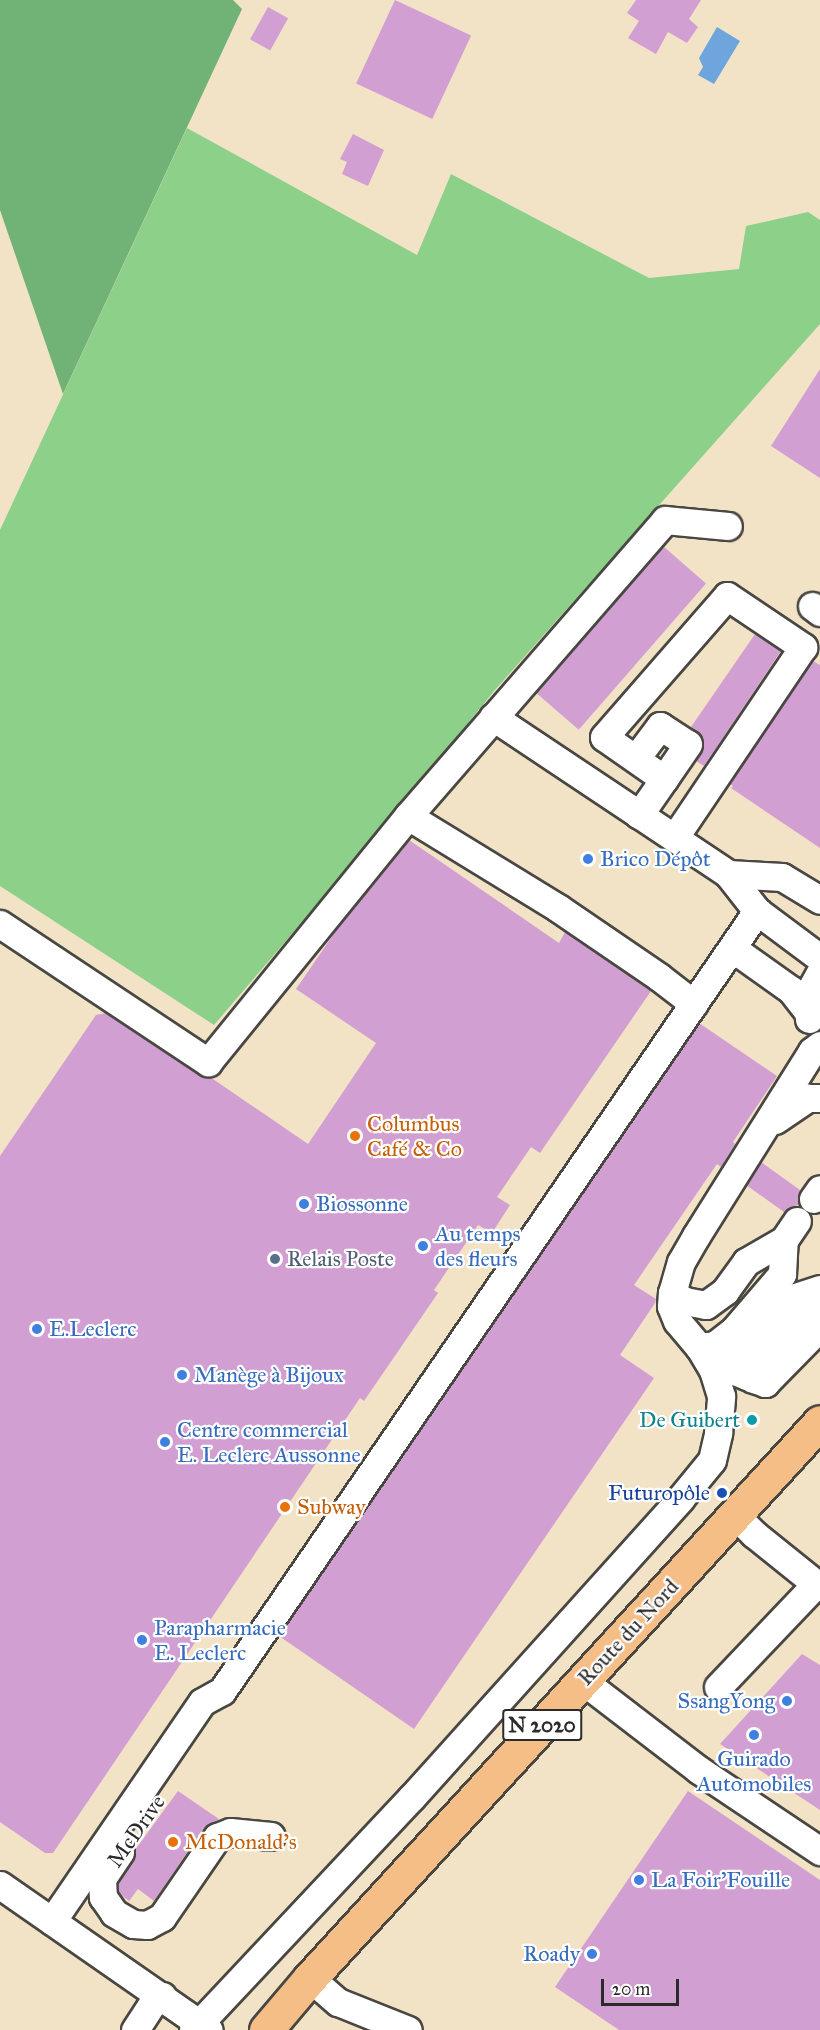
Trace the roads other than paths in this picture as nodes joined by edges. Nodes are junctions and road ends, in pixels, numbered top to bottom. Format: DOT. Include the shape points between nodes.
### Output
graph roads {
  1 [pos="728,526"];
  2 [pos="811,650"];
  3 [pos="493,717"];
  4 [pos="636,758"];
  5 [pos="664,779"];
  6 [pos="639,815"];
  7 [pos="408,816"];
  8 [pos="674,838"];
  9 [pos="728,874"];
  10 [pos="820,900"];
  11 [pos="757,911"];
  12 [pos="0,924"];
  13 [pos="732,948"];
  14 [pos="820,958"];
  15 [pos="820,973"];
  16 [pos="691,1007"];
  17 [pos="807,1009"];
  18 [pos="820,1035"];
  19 [pos="820,1046"];
  20 [pos="820,1098"];
  21 [pos="762,1131"];
  22 [pos="820,1289"];
  23 [pos="672,1293"];
  24 [pos="820,1301"];
  25 [pos="820,1327"];
  26 [pos="699,1347"];
  27 [pos="729,1372"];
  28 [pos="820,1422"];
  29 [pos="735,1515"];
  30 [pos="818,1586"];
  31 [pos="583,1681"];
  32 [pos="718,1687"];
  33 [pos="205,1731"];
  34 [pos="271,1836"];
  35 [pos="820,1851"];
  36 [pos="0,1885"];
  37 [pos="52,1921"];
  38 [pos="310,1978"];
  39 [pos="162,1995"];
  40 [pos="277,2024"];
  41 [pos="200,2027"];
  42 [pos="401,2029"];
  43 [pos="135,2030"];
  1 -- 3 [label="street" via="665,520"];
  2 -- 4 [label="street" via="727,596 604,737"];
  2 -- 8 [label="street"];
  3 -- 6 [label="street"];
  3 -- 7 [label="street"];
  4 -- 5 [label="street"];
  4 -- 5 [label="street" via="660,726 688,744"];
  5 -- 6 [label="street"];
  6 -- 8 [label="street"];
  7 -- 12 [label="street" via="208,1062"];
  7 -- 16 [label="street" via="571,917"];
  8 -- 9 [label="street"];
  9 -- 10 [label="street" via="782,877"];
  9 -- 11 [label="street"];
  11 -- 13 [label="street"];
  11 -- 14 [label="street"];
  13 -- 16 [label="street"];
  13 -- 17 [label="street" via="791,990"];
  15 -- 17 [label="street" via="809,990"];
  16 -- 37 [label="street" via="222,1692 202,1702"];
  17 -- 18 [label="street"];
  19 -- 21 [label="street" via="812,1051"];
  20 -- 21 [label="street" via="808,1098 789,1108"];
  21 -- 23 [label="street" via="681,1262"];
  22 -- 27 [label="street" via="792,1298"];
  23 -- 26 [label="street" via="671,1306 677,1321"];
  23 -- 26 [label="street" via="685,1301 706,1305 725,1291 746,1262 790,1230 782,1274 734,1330 715,1345"];
  24 -- 27 [label="street"];
  25 -- 27 [label="street" via="765,1383"];
  26 -- 27 [label="street"];
  27 -- 41 [label="street" via="721,1396 716,1446 701,1475"];
  28 -- 29 [label="main road, Route du Nord / N 2020"];
  29 -- 30 [label="street"];
  29 -- 31 [label="main road, Route du Nord / N 2020"];
  30 -- 32 [label="street"];
  31 -- 35 [label="street" via="699,1770"];
  31 -- 38 [label="main road, Route du Nord / N 2020"];
  33 -- 34 [label="street, McDrive" via="102,1879 103,1897 114,1913 133,1924 147,1925 162,1917 217,1837 230,1832"];
  36 -- 37 [label="street"];
  37 -- 39 [label="street"];
  38 -- 40 [label="main road, Route du Nord / N 2020"];
  38 -- 42 [label="street" via="338,2002"];
  39 -- 41 [label="street"];
  39 -- 43 [label="street"];
}
